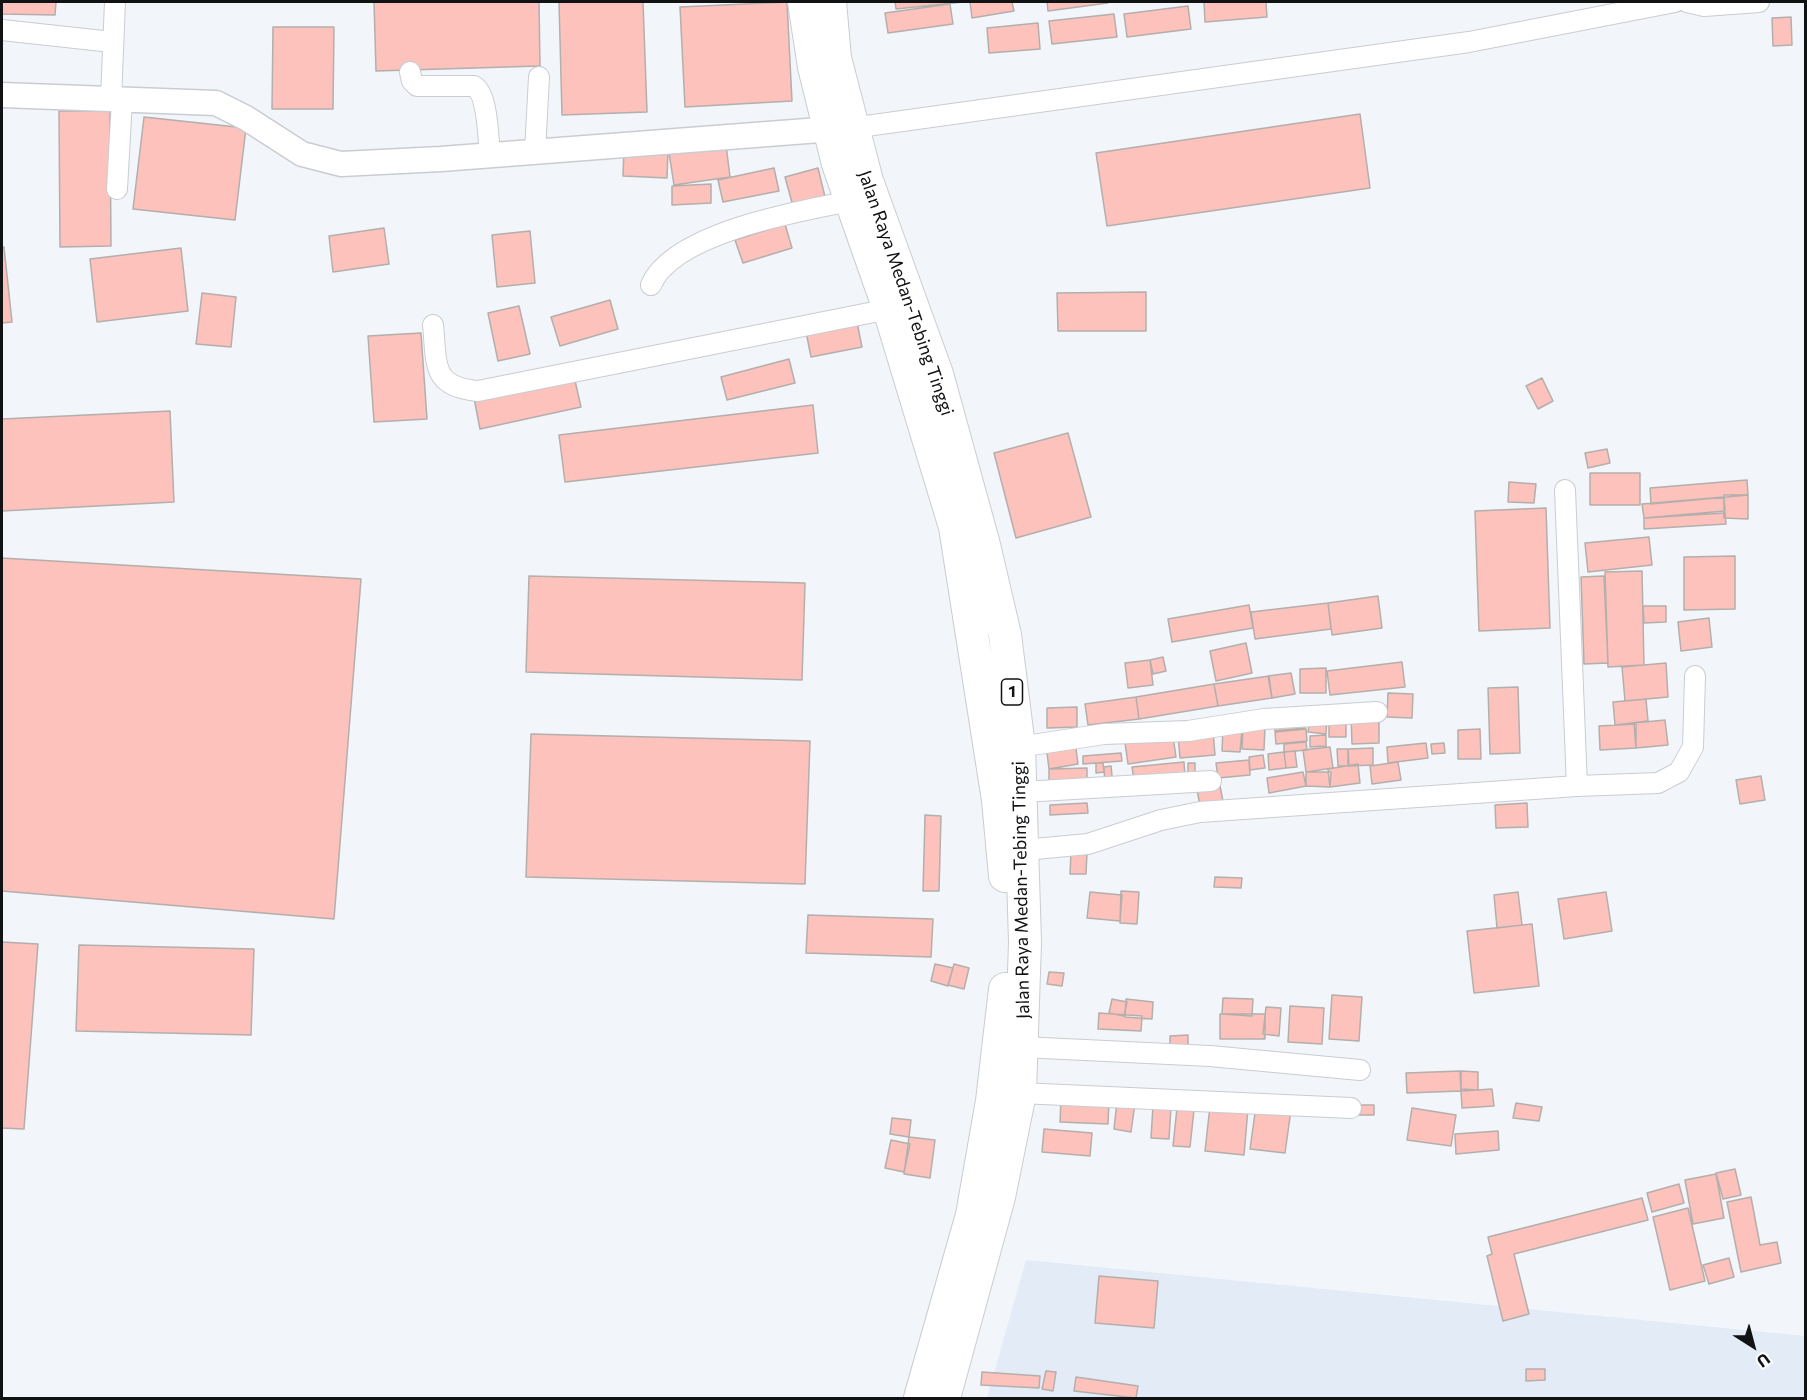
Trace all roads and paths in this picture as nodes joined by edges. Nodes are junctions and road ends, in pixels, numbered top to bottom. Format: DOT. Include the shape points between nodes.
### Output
graph roads {
  1 [pos="115,2"];
  2 [pos="804,2"];
  3 [pos="830,2"];
  4 [pos="1675,2"];
  5 [pos="1688,2"];
  6 [pos="1759,2"];
  7 [pos="2,30"];
  8 [pos="112,42"];
  9 [pos="410,72"];
  10 [pos="539,77"];
  11 [pos="2,95"];
  12 [pos="116,100"];
  13 [pos="840,128"];
  14 [pos="535,152"];
  15 [pos="490,154"];
  16 [pos="117,189"];
  17 [pos="851,201"];
  18 [pos="651,285"];
  19 [pos="889,309"];
  20 [pos="433,325"];
  21 [pos="1566,490"];
  22 [pos="1695,676"];
  23 [pos="1377,712"];
  24 [pos="1019,747"];
  25 [pos="1211,781"];
  26 [pos="1577,786"];
  27 [pos="1022,792"];
  28 [pos="1024,850"];
  29 [pos="1023,1047"];
  30 [pos="1360,1070"];
  31 [pos="1020,1093"];
  32 [pos="1351,1108"];
  33 [pos="920,1398"];
  34 [pos="944,1398"];
  1 -- 8 [label="street"];
  2 -- 13 [label="highway, Jalan Raya Medan-Tebing Tinggi / 1" via="814,67"];
  3 -- 13 [label="highway, Jalan Raya Medan-Tebing Tinggi / 1"];
  4 -- 13 [label="street" via="1469,42"];
  5 -- 6 [label="street" via="1711,6"];
  7 -- 8 [label="street"];
  8 -- 12 [label="street"];
  9 -- 15 [label="street" via="417,86 479,88"];
  10 -- 14 [label="street"];
  11 -- 12 [label="street"];
  12 -- 15 [label="street" via="216,103 302,154 341,164"];
  12 -- 16 [label="street"];
  13 -- 14 [label="street"];
  13 -- 17 [label="highway, Jalan Raya Medan-Tebing Tinggi / 1"];
  13 -- 24 [label="highway, Jalan Raya Medan-Tebing Tinggi / 1" via="867,181 937,374 1005,635"];
  14 -- 15 [label="street"];
  17 -- 18 [label="street" via="771,217 710,239 668,260"];
  17 -- 19 [label="highway, Jalan Raya Medan-Tebing Tinggi / 1"];
  19 -- 20 [label="street" via="478,391 448,385 438,371"];
  19 -- 33 [label="highway, Jalan Raya Medan-Tebing Tinggi / 1" via="955,527 996,788 1004,871 1005,999 992,1101 972,1215"];
  21 -- 26 [label="street"];
  22 -- 26 [label="street" via="1693,747 1679,772 1658,783"];
  23 -- 24 [label="street" via="1104,734"];
  24 -- 27 [label="highway, Jalan Raya Medan-Tebing Tinggi / 1"];
  25 -- 27 [label="street"];
  26 -- 28 [label="street" via="1200,812 1161,820 1088,844"];
  27 -- 28 [label="highway, Jalan Raya Medan-Tebing Tinggi / 1"];
  28 -- 29 [label="highway, Jalan Raya Medan-Tebing Tinggi / 1"];
  29 -- 30 [label="street" via="1210,1056"];
  29 -- 31 [label="highway, Jalan Raya Medan-Tebing Tinggi / 1"];
  31 -- 32 [label="street"];
  31 -- 34 [label="highway, Jalan Raya Medan-Tebing Tinggi / 1" via="999,1197"];
}
